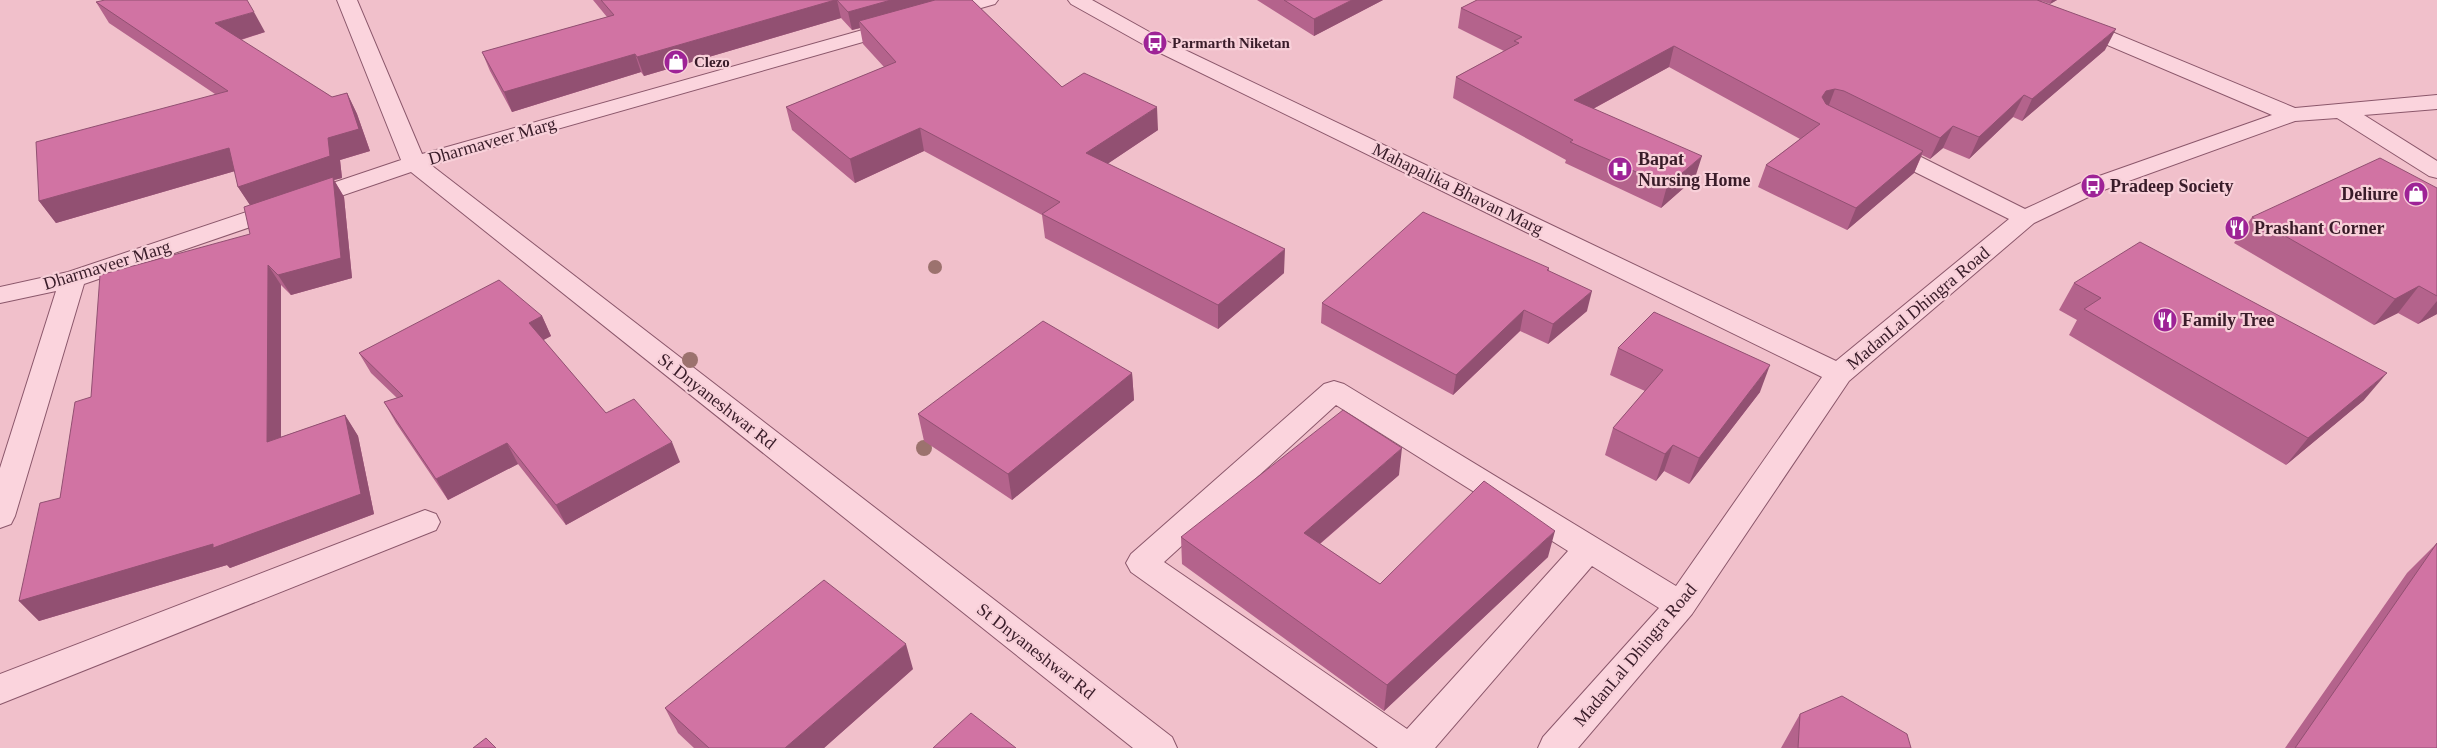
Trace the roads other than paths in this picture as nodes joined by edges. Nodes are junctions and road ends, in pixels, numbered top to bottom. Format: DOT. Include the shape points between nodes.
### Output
graph roads {
  1 [pos="347,0"];
  2 [pos="988,0"];
  3 [pos="1078,0"];
  4 [pos="2018,0"];
  5 [pos="2437,102"];
  6 [pos="2340,110"];
  7 [pos="2292,115"];
  8 [pos="1862,136"];
  9 [pos="414,163"];
  10 [pos="2437,171"];
  11 [pos="2025,218"];
  12 [pos="73,279"];
  13 [pos="0,295"];
  14 [pos="1839,374"];
  15 [pos="0,516"];
  16 [pos="425,522"];
  17 [pos="1589,548"];
  18 [pos="1681,605"];
  19 [pos="0,689"];
  20 [pos="1159,748"];
  21 [pos="1406,748"];
  22 [pos="1413,748"];
  23 [pos="1556,748"];
  1 -- 9 [label="street, St Dnyaneshwar Rd"];
  2 -- 9 [label="street, Dharmaveer Marg"];
  3 -- 14 [label="street, Mahapalika Bhavan Marg" via="1155,43"];
  4 -- 7 [label="street"];
  5 -- 6 [label="street, MadanLal Dhingra Road"];
  6 -- 7 [label="street, MadanLal Dhingra Road"];
  6 -- 10 [label="street"];
  7 -- 11 [label="street, MadanLal Dhingra Road" via="2093,186"];
  8 -- 11 [label="street"];
  9 -- 12 [label="street, Dharmaveer Marg"];
  9 -- 20 [label="street, St Dnyaneshwar Rd"];
  11 -- 14 [label="street, MadanLal Dhingra Road"];
  12 -- 13 [label="street, Dharmaveer Marg"];
  12 -- 15 [label="street"];
  14 -- 18 [label="street, MadanLal Dhingra Road"];
  16 -- 19 [label="street"];
  17 -- 18 [label="street"];
  17 -- 21 [label="street" via="1334,391 1142,564"];
  17 -- 22 [label="street"];
  18 -- 23 [label="street, MadanLal Dhingra Road"];
}
